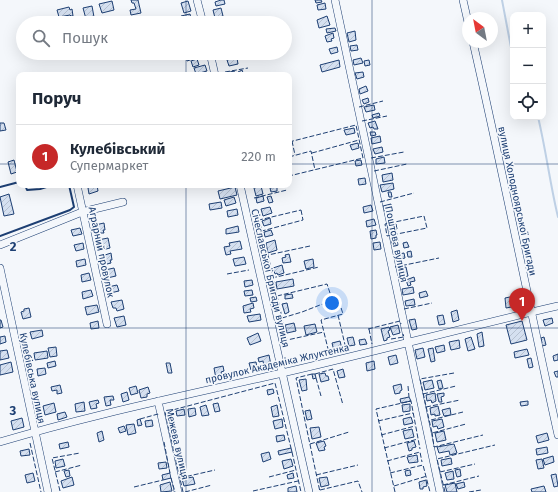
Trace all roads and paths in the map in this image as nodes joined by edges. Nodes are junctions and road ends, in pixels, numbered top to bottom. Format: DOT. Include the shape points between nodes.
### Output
graph roads {
  1 [pos="197,0"];
  2 [pos="334,0"];
  3 [pos="463,0"];
  4 [pos="466,12"];
  5 [pos="201,16"];
  6 [pos="473,48"];
  7 [pos="212,60"];
  8 [pos="214,72"];
  9 [pos="78,188"];
  10 [pos="241,188"];
  11 [pos="123,202"];
  12 [pos="82,212"];
  13 [pos="0,245"];
  14 [pos="0,268"];
  15 [pos="558,306"];
  16 [pos="530,312"];
  17 [pos="107,324"];
  18 [pos="408,343"];
  19 [pos="283,373"];
  20 [pos="158,401"];
  21 [pos="34,432"];
  22 [pos="558,435"];
  23 [pos="0,442"];
  24 [pos="48,492"];
  25 [pos="178,492"];
  26 [pos="309,492"];
  27 [pos="440,492"];
  1 -- 5 [label="street"];
  2 -- 18 [label="street, Поштова вулиця"];
  3 -- 4 [label="street"];
  6 -- 16 [label="street, вулиця Холодноярської Бригади"];
  7 -- 8 [label="street"];
  9 -- 12 [label="street, Аграрний провулок"];
  10 -- 19 [label="street, Січеславської Бригади вулиця"];
  11 -- 12 [label="street"];
  12 -- 13 [label="street"];
  12 -- 17 [label="street, Аграрний провулок"];
  14 -- 21 [label="street, Кулебівська вулиця"];
  15 -- 16 [label="street, провулок Академіка Жлуктенка"];
  16 -- 18 [label="street, провулок Академіка Жлуктенка"];
  16 -- 22 [label="street, вулиця Холодноярської Бригади"];
  18 -- 19 [label="street, провулок Академіка Жлуктенка"];
  18 -- 27 [label="street, Поштова вулиця"];
  19 -- 20 [label="street, провулок Академіка Жлуктенка"];
  19 -- 26 [label="street, Січеславської Бригади вулиця"];
  20 -- 21 [label="street, провулок Академіка Жлуктенка"];
  20 -- 25 [label="street, Межева вулиця"];
  21 -- 23 [label="street, провулок Академіка Жлуктенка"];
  21 -- 24 [label="street, Кулебівська вулиця"];
}
